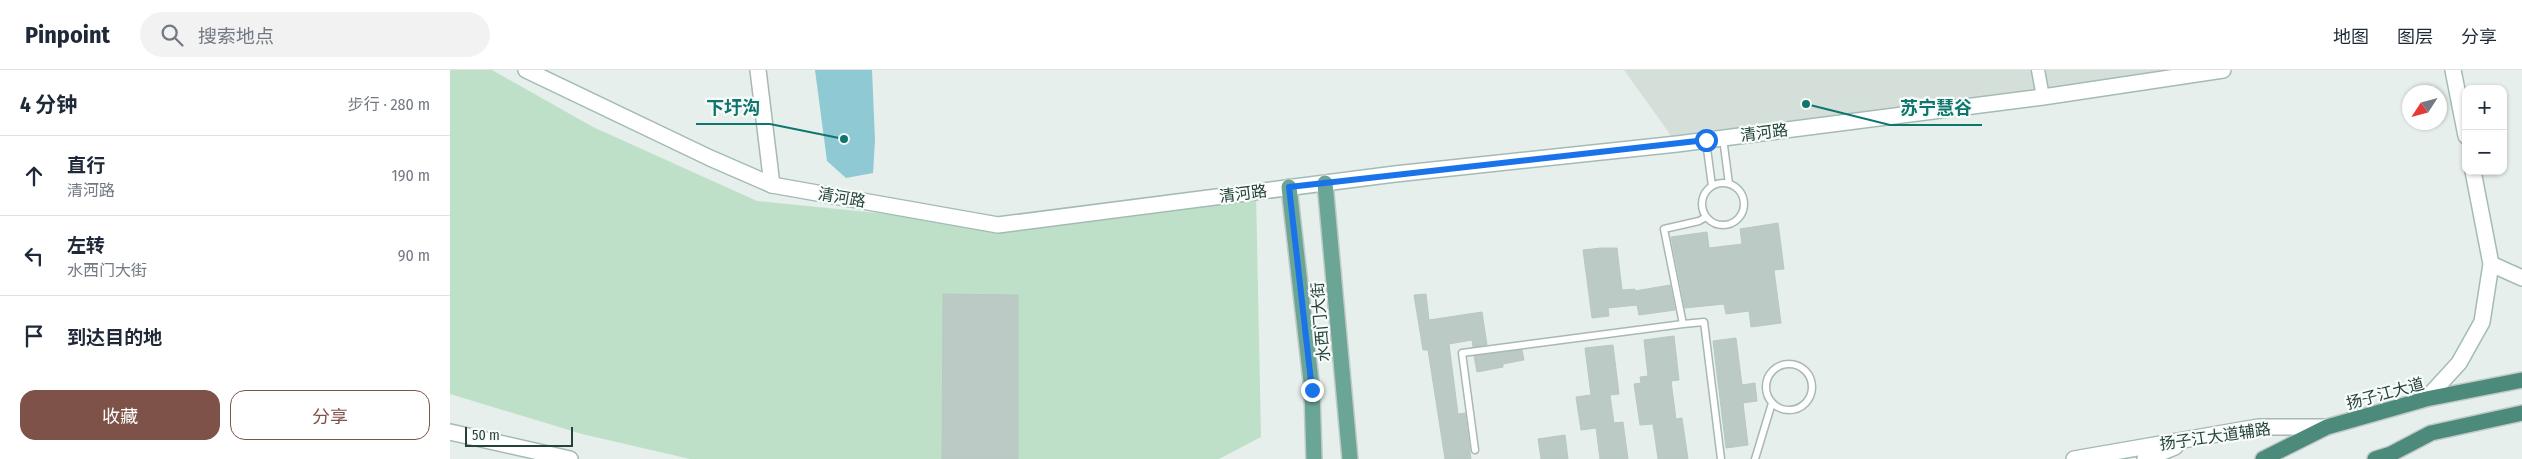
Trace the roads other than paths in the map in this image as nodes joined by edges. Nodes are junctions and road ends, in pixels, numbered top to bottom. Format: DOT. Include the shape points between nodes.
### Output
graph roads {
  1 [pos="526,70"];
  2 [pos="758,70"];
  3 [pos="2038,70"];
  4 [pos="2223,70"];
  5 [pos="2453,70"];
  6 [pos="2043,97"];
  7 [pos="2465,130"];
  8 [pos="1723,137"];
  9 [pos="1706,140"];
  10 [pos="2473,175"];
  11 [pos="1325,183"];
  12 [pos="1729,184"];
  13 [pos="772,185"];
  14 [pos="1712,186"];
  15 [pos="1289,187"];
  16 [pos="1706,217"];
  17 [pos="2490,264"];
  18 [pos="2522,278"];
  19 [pos="1683,324"];
  20 [pos="2522,380"];
  21 [pos="2426,399"];
  22 [pos="1772,403"];
  23 [pos="2522,413"];
  24 [pos="2327,427"];
  25 [pos="450,432"];
  26 [pos="2197,438"];
  27 [pos="1474,450"];
  28 [pos="2388,456"];
  29 [pos="1313,457"];
  30 [pos="1351,457"];
  31 [pos="570,459"];
  32 [pos="1721,459"];
  33 [pos="1755,459"];
  34 [pos="2074,459"];
  35 [pos="2145,459"];
  36 [pos="2263,459"];
  37 [pos="2375,459"];
  1 -- 13 [label="main road, 清河路"];
  2 -- 13 [label="main road"];
  3 -- 6 [label="street"];
  4 -- 6 [label="main road, 清河路"];
  5 -- 7 [label="main road"];
  6 -- 8 [label="main road, 清河路"];
  8 -- 9 [label="main road, 清河路"];
  8 -- 12 [label="lane"];
  9 -- 11 [label="main road, 清河路"];
  9 -- 14 [label="lane"];
  10 -- 17 [label="main road"];
  11 -- 15 [label="main road, 清河路"];
  11 -- 30 [label="main road, 水西门大街"];
  12 -- 14 [label="lane"];
  12 -- 16 [label="lane" via="1740,192 1742,213 1725,225 1711,222"];
  13 -- 15 [label="main road, 清河路" via="998,225"];
  14 -- 16 [label="lane" via="1703,197"];
  15 -- 29 [label="main road, 水西门大街" via="1312,390"];
  16 -- 19 [label="lane" via="1664,229"];
  17 -- 18 [label="main road"];
  17 -- 21 [label="main road" via="2482,322 2458,363"];
  19 -- 27 [label="lane" via="1462,352"];
  19 -- 32 [label="lane" via="1704,322"];
  20 -- 21 [label="highway, 扬子江大道"];
  21 -- 24 [label="highway, 扬子江大道"];
  22 -- 22 [label="lane" via="1792,410 1805,404 1812,392 1806,371 1784,364 1771,373 1766,388"];
  22 -- 33 [label="lane"];
  23 -- 28 [label="highway" via="2431,433"];
  24 -- 26 [label="main road, 扬子江大道辅路" via="2258,427"];
  24 -- 36 [label="highway, 扬子江大道"];
  25 -- 31 [label="main road"];
  26 -- 34 [label="main road, 扬子江大道辅路"];
  26 -- 35 [label="main road"];
  28 -- 37 [label="highway"];
}
